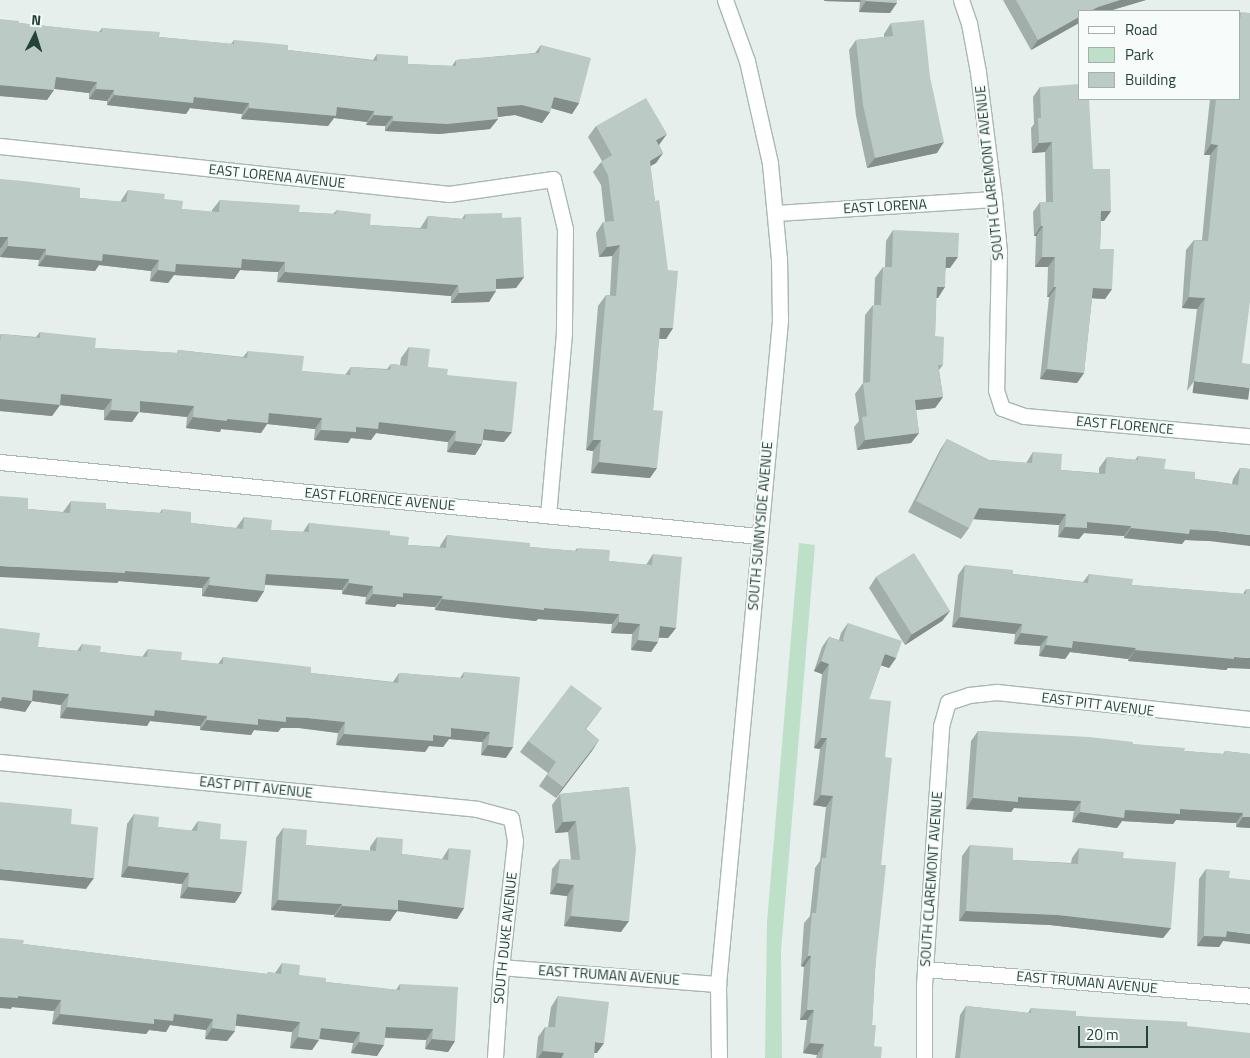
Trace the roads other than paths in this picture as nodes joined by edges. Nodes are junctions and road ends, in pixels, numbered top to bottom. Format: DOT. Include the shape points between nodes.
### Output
graph roads {
  1 [pos="725,0"];
  2 [pos="961,0"];
  3 [pos="0,146"];
  4 [pos="994,199"];
  5 [pos="776,213"];
  6 [pos="1002,408"];
  7 [pos="1250,436"];
  8 [pos="0,462"];
  9 [pos="548,515"];
  10 [pos="759,536"];
  11 [pos="948,702"];
  12 [pos="1250,719"];
  13 [pos="0,762"];
  14 [pos="511,818"];
  15 [pos="501,967"];
  16 [pos="925,969"];
  17 [pos="718,984"];
  18 [pos="1250,996"];
  19 [pos="495,1058"];
  20 [pos="719,1058"];
  21 [pos="924,1058"];
  1 -- 5 [label="street, SOUTH SUNNYSIDE AVENUE" via="747,62 770,163"];
  2 -- 4 [label="street, SOUTH CLAREMONT AVENUE" via="978,72"];
  3 -- 9 [label="street, EAST LORENA AVENUE" via="449,194 553,179 564,228 564,333"];
  4 -- 5 [label="street, EAST LORENA"];
  4 -- 6 [label="street, SOUTH CLAREMONT AVENUE" via="998,252 996,390"];
  5 -- 10 [label="street, SOUTH SUNNYSIDE AVENUE" via="780,321"];
  6 -- 7 [label="street, EAST FLORENCE" via="1024,416"];
  8 -- 9 [label="street, EAST FLORENCE AVENUE"];
  9 -- 10 [label="street, EAST FLORENCE AVENUE"];
  10 -- 17 [label="street, SOUTH SUNNYSIDE AVENUE"];
  11 -- 12 [label="street, EAST PITT AVENUE" via="997,692"];
  11 -- 16 [label="street, SOUTH CLAREMONT AVENUE" via="941,726"];
  13 -- 14 [label="street, EAST PITT AVENUE" via="477,809"];
  14 -- 15 [label="street, SOUTH DUKE AVENUE" via="515,841"];
  15 -- 17 [label="street, EAST TRUMAN AVENUE"];
  15 -- 19 [label="street, SOUTH DUKE AVENUE"];
  16 -- 18 [label="street, EAST TRUMAN AVENUE"];
  16 -- 21 [label="street, SOUTH CLAREMONT AVENUE"];
  17 -- 20 [label="street, SOUTH SUNNYSIDE AVENUE"];
}
